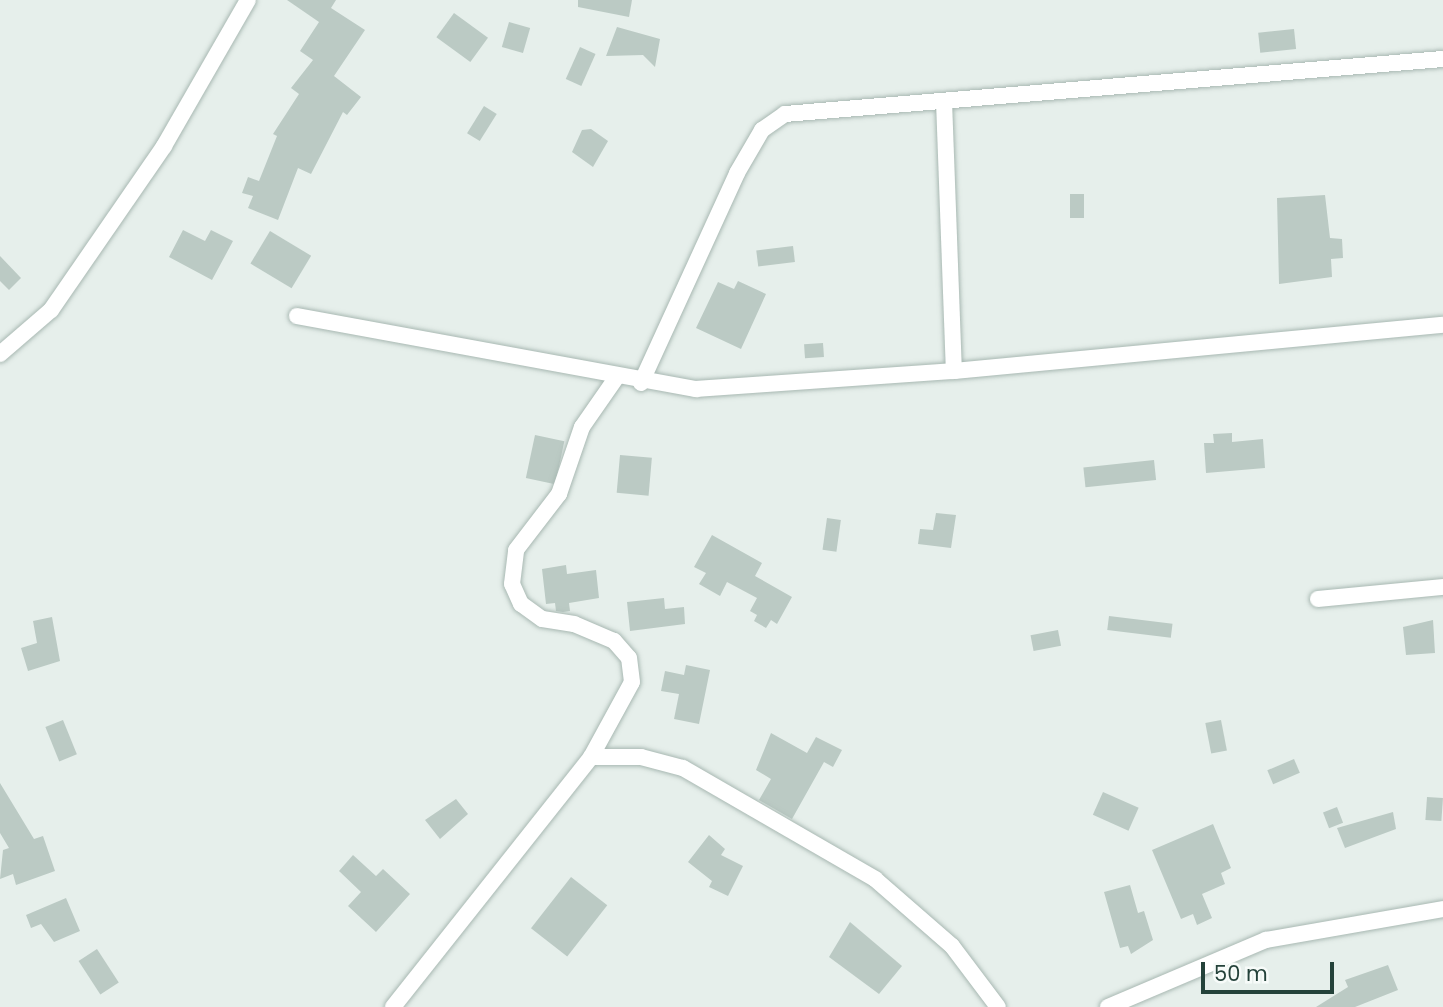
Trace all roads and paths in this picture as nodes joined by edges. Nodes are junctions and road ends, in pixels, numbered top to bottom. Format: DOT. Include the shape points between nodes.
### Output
graph roads {
  1 [pos="248,0"];
  2 [pos="1443,59"];
  3 [pos="944,101"];
  4 [pos="297,316"];
  5 [pos="1443,325"];
  6 [pos="0,354"];
  7 [pos="954,371"];
  8 [pos="617,378"];
  9 [pos="641,383"];
  10 [pos="1443,587"];
  11 [pos="1318,599"];
  12 [pos="591,757"];
  13 [pos="1443,909"];
  14 [pos="393,1007"];
  15 [pos="998,1007"];
  16 [pos="1108,1007"];
  1 -- 6 [label="street" via="164,146 51,310"];
  2 -- 3 [label="street"];
  3 -- 7 [label="street"];
  3 -- 9 [label="street" via="785,114 762,130"];
  4 -- 8 [label="street"];
  5 -- 7 [label="street"];
  7 -- 9 [label="street" via="758,388"];
  8 -- 9 [label="street"];
  8 -- 12 [label="street" via="582,427 559,494 516,550 512,584 522,604 542,619 614,641 629,658 632,682"];
  10 -- 11 [label="street"];
  12 -- 14 [label="street"];
  12 -- 15 [label="street" via="641,757 683,768 875,879 952,946"];
  13 -- 16 [label="street" via="1266,940"];
}
